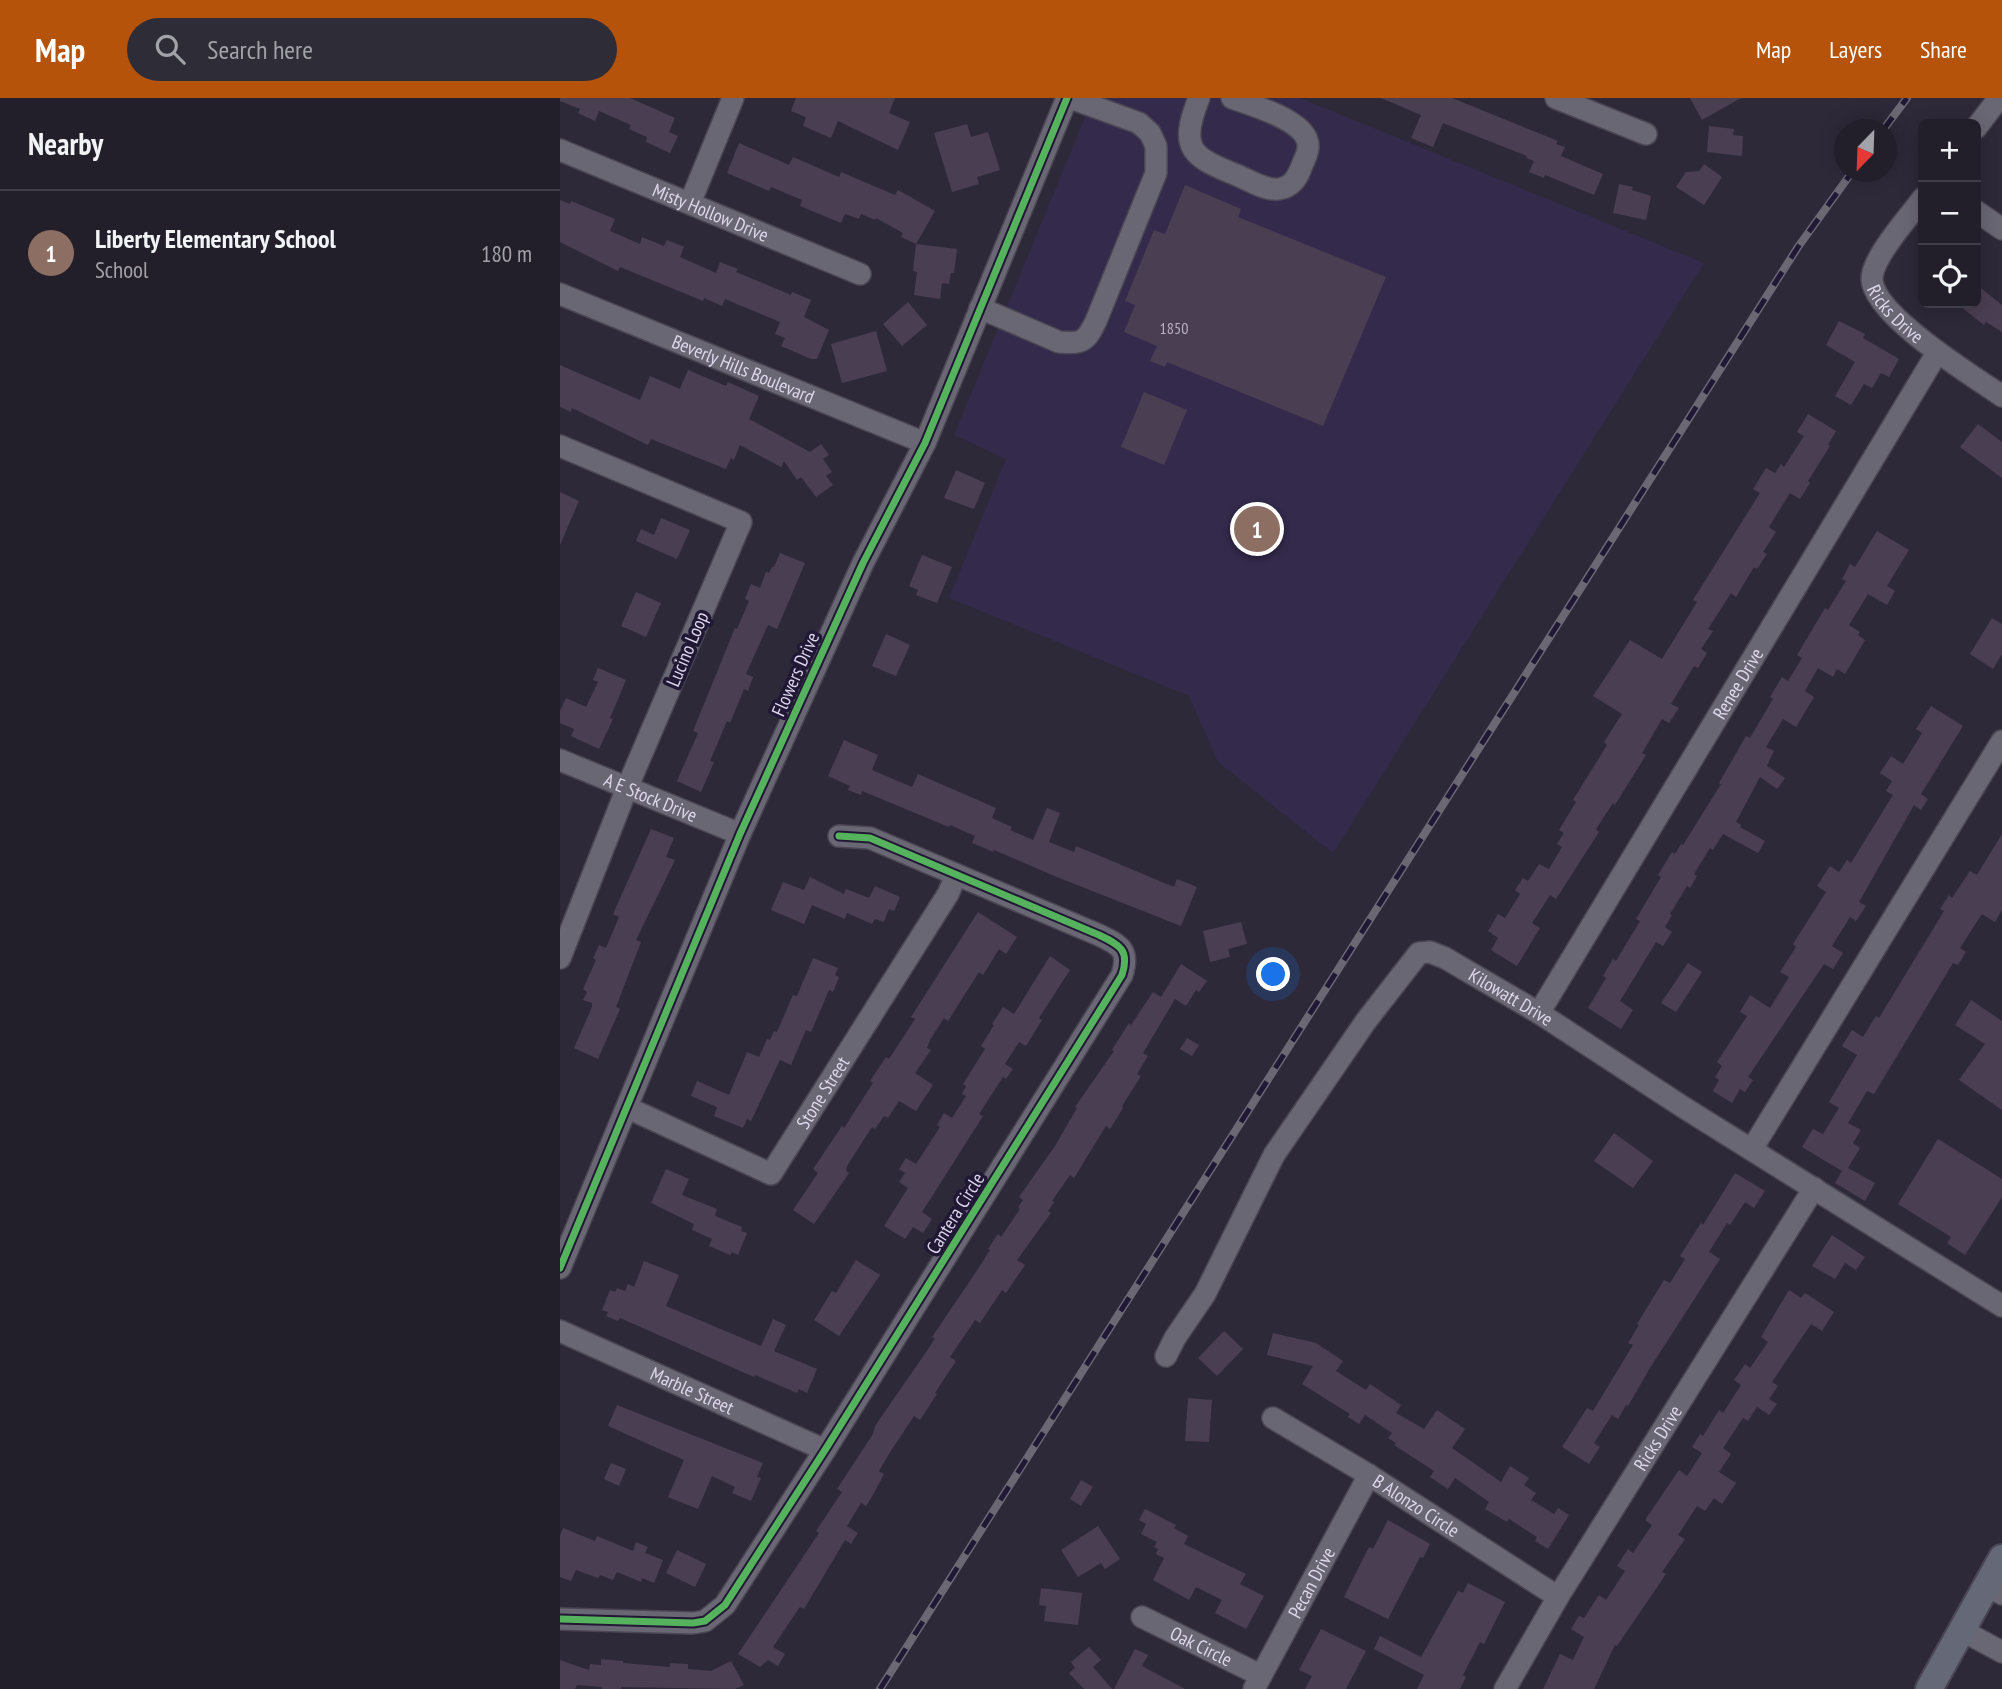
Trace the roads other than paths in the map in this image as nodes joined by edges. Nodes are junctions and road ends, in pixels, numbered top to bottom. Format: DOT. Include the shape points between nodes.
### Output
graph roads {
  1 [pos="733,98"];
  2 [pos="1068,98"];
  3 [pos="1199,98"];
  4 [pos="1232,98"];
  5 [pos="1556,98"];
  6 [pos="1999,98"];
  7 [pos="1981,121"];
  8 [pos="1646,134"];
  9 [pos="560,150"];
  10 [pos="690,203"];
  11 [pos="1918,205"];
  12 [pos="1981,214"];
  13 [pos="2002,229"];
  14 [pos="860,274"];
  15 [pos="560,294"];
  16 [pos="980,309"];
  17 [pos="1937,353"];
  18 [pos="2002,396"];
  19 [pos="925,443"];
  20 [pos="560,446"];
  21 [pos="2002,741"];
  22 [pos="560,760"];
  23 [pos="627,788"];
  24 [pos="740,834"];
  25 [pos="839,836"];
  26 [pos="956,875"];
  27 [pos="560,958"];
  28 [pos="1539,1013"];
  29 [pos="628,1108"];
  30 [pos="1752,1149"];
  31 [pos="1814,1188"];
  32 [pos="560,1268"];
  33 [pos="2002,1306"];
  34 [pos="560,1331"];
  35 [pos="1166,1356"];
  36 [pos="1273,1418"];
  37 [pos="825,1450"];
  38 [pos="1369,1475"];
  39 [pos="2002,1558"];
  40 [pos="1994,1589"];
  41 [pos="1558,1597"];
  42 [pos="1142,1617"];
  43 [pos="560,1619"];
  44 [pos="1961,1630"];
  45 [pos="2002,1652"];
  46 [pos="1257,1682"];
  47 [pos="1505,1689"];
  48 [pos="1929,1689"];
  1 -- 10 [label="street"];
  2 -- 16 [label="street, Flowers Drive"];
  2 -- 16 [label="street" via="1139,123 1156,146 1156,173 1096,321 1083,341 1059,342"];
  3 -- 4 [label="street" via="1189,123 1197,155 1277,190 1296,181 1308,149 1300,128"];
  5 -- 8 [label="street"];
  6 -- 7 [label="street"];
  9 -- 10 [label="street, Misty Hollow Drive"];
  10 -- 14 [label="street, Misty Hollow Drive"];
  11 -- 17 [label="street, Ricks Drive" via="1881,254 1872,279 1881,304"];
  12 -- 13 [label="street"];
  15 -- 19 [label="street, Beverly Hills Boulevard"];
  16 -- 19 [label="street, Flowers Drive"];
  17 -- 18 [label="street, Ricks Drive"];
  17 -- 28 [label="street, Renee Drive"];
  19 -- 24 [label="street, Flowers Drive" via="863,564"];
  20 -- 23 [label="street, Lucino Loop" via="741,522"];
  21 -- 30 [label="street"];
  22 -- 23 [label="street, A E Stock Drive"];
  23 -- 24 [label="street, A E Stock Drive"];
  23 -- 27 [label="street, Lucino Loop"];
  24 -- 29 [label="street, Flowers Drive"];
  25 -- 26 [label="street, Cantera Circle" via="870,838"];
  26 -- 29 [label="street, Stone Street" via="771,1174"];
  26 -- 37 [label="street, Cantera Circle" via="1115,943 1124,952 1126,963"];
  28 -- 30 [label="street, Kilowatt Drive"];
  28 -- 35 [label="street, Kilowatt Drive" via="1445,958 1419,953 1274,1155 1205,1294"];
  29 -- 32 [label="street, Flowers Drive"];
  30 -- 31 [label="street, Kilowatt Drive"];
  31 -- 33 [label="street, Kilowatt Drive"];
  31 -- 41 [label="street, Ricks Drive"];
  34 -- 37 [label="street, Marble Street"];
  36 -- 38 [label="street, B Alonzo Circle"];
  37 -- 43 [label="street, Cantera Circle" via="725,1605 705,1621"];
  38 -- 41 [label="street, B Alonzo Circle"];
  38 -- 46 [label="street, Pecan Drive"];
  39 -- 40 [label="main road"];
  40 -- 44 [label="main road"];
  41 -- 47 [label="street, Ricks Drive"];
  42 -- 46 [label="street, Oak Circle"];
  44 -- 45 [label="street"];
  44 -- 48 [label="main road"];
}
